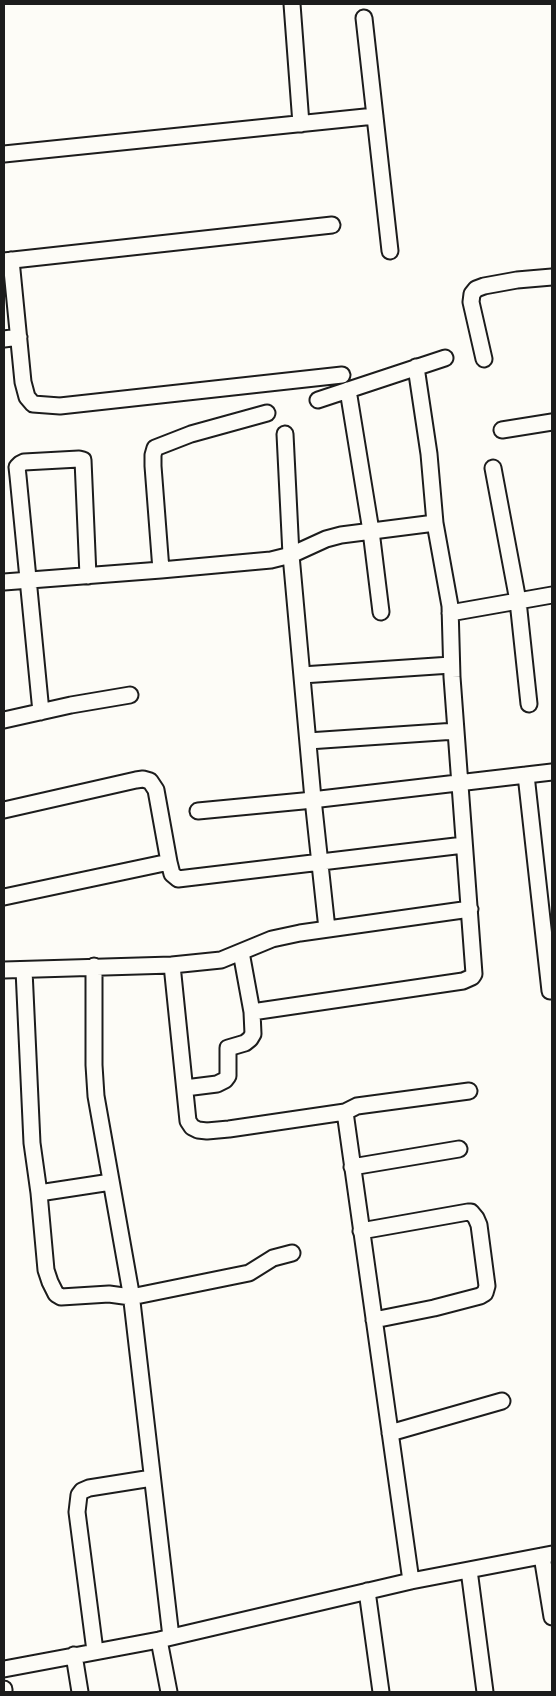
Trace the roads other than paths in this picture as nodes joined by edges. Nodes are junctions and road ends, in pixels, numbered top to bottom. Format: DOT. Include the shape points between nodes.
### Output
graph roads {
  1 [pos="292,4"];
  2 [pos="364,18"];
  3 [pos="375,116"];
  4 [pos="302,124"];
  5 [pos="4,154"];
  6 [pos="332,226"];
  7 [pos="390,252"];
  8 [pos="7,261"];
  9 [pos="552,277"];
  10 [pos="11,338"];
  11 [pos="445,358"];
  12 [pos="484,359"];
  13 [pos="416,366"];
  14 [pos="342,375"];
  15 [pos="348,390"];
  16 [pos="318,400"];
  17 [pos="267,413"];
  18 [pos="552,422"];
  19 [pos="502,430"];
  20 [pos="285,434"];
  21 [pos="493,468"];
  22 [pos="435,523"];
  23 [pos="371,531"];
  24 [pos="291,554"];
  25 [pos="161,570"];
  26 [pos="88,576"];
  27 [pos="28,580"];
  28 [pos="4,582"];
  29 [pos="552,595"];
  30 [pos="518,601"];
  31 [pos="382,612"];
  32 [pos="450,612"];
  33 [pos="452,665"];
  34 [pos="302,675"];
  35 [pos="130,695"];
  36 [pos="528,704"];
  37 [pos="41,712"];
  38 [pos="4,720"];
  39 [pos="456,731"];
  40 [pos="308,741"];
  41 [pos="552,772"];
  42 [pos="526,775"];
  43 [pos="460,783"];
  44 [pos="312,799"];
  45 [pos="4,810"];
  46 [pos="198,811"];
  47 [pos="464,845"];
  48 [pos="320,861"];
  49 [pos="169,862"];
  50 [pos="4,897"];
  51 [pos="470,909"];
  52 [pos="327,929"];
  53 [pos="241,952"];
  54 [pos="172,965"];
  55 [pos="94,966"];
  56 [pos="4,970"];
  57 [pos="24,970"];
  58 [pos="550,991"];
  59 [pos="252,1012"];
  60 [pos="185,1088"];
  61 [pos="469,1091"];
  62 [pos="344,1112"];
  63 [pos="459,1149"];
  64 [pos="352,1167"];
  65 [pos="110,1182"];
  66 [pos="39,1193"];
  67 [pos="361,1231"];
  68 [pos="292,1253"];
  69 [pos="131,1297"];
  70 [pos="374,1320"];
  71 [pos="502,1401"];
  72 [pos="390,1433"];
  73 [pos="152,1478"];
  74 [pos="547,1555"];
  75 [pos="469,1570"];
  76 [pos="411,1581"];
  77 [pos="367,1591"];
  78 [pos="552,1617"];
  79 [pos="165,1639"];
  80 [pos="95,1652"];
  81 [pos="74,1656"];
  82 [pos="4,1669"];
  83 [pos="80,1692"];
  84 [pos="169,1692"];
  85 [pos="381,1692"];
  86 [pos="485,1692"];
  1 -- 4 [label="street"];
  2 -- 3 [label="street"];
  3 -- 4 [label="street"];
  3 -- 7 [label="street"];
  4 -- 5 [label="street"];
  6 -- 8 [label="street"];
  8 -- 10 [label="street"];
  9 -- 12 [label="street" via="484,286 472,294"];
  10 -- 14 [label="street" via="27,397 33,404 60,406"];
  11 -- 13 [label="street"];
  13 -- 15 [label="street"];
  13 -- 22 [label="street" via="430,454"];
  15 -- 16 [label="street"];
  15 -- 23 [label="street"];
  17 -- 25 [label="street" via="191,434 155,448 153,466"];
  18 -- 19 [label="street"];
  20 -- 24 [label="street"];
  21 -- 30 [label="street"];
  22 -- 23 [label="street"];
  22 -- 32 [label="street"];
  23 -- 24 [label="street" via="326,539"];
  23 -- 31 [label="street"];
  24 -- 25 [label="street" via="272,560"];
  24 -- 34 [label="street"];
  25 -- 26 [label="street"];
  26 -- 27 [label="street"];
  26 -- 27 [label="street" via="83,460 79,458 24,462 17,468"];
  27 -- 28 [label="street"];
  27 -- 37 [label="street"];
  29 -- 30 [label="street"];
  30 -- 32 [label="street"];
  30 -- 36 [label="street"];
  32 -- 33 [label="street"];
  33 -- 34 [label="street"];
  33 -- 39 [label="street"];
  34 -- 40 [label="street"];
  35 -- 37 [label="street"];
  37 -- 38 [label="street"];
  39 -- 40 [label="street"];
  39 -- 43 [label="street"];
  40 -- 44 [label="street"];
  41 -- 42 [label="street"];
  42 -- 43 [label="street"];
  42 -- 58 [label="street"];
  43 -- 44 [label="street"];
  43 -- 47 [label="street"];
  44 -- 46 [label="street"];
  44 -- 48 [label="street"];
  45 -- 49 [label="street" via="136,780 150,781 156,790"];
  47 -- 48 [label="street"];
  47 -- 51 [label="street"];
  48 -- 49 [label="street" via="178,879 172,874"];
  48 -- 52 [label="street"];
  49 -- 50 [label="street"];
  51 -- 52 [label="street"];
  51 -- 59 [label="street" via="475,970 469,979"];
  52 -- 53 [label="street" via="272,939"];
  53 -- 54 [label="street" via="221,960"];
  53 -- 59 [label="street"];
  54 -- 55 [label="street"];
  54 -- 60 [label="street"];
  55 -- 57 [label="street"];
  55 -- 65 [label="street" via="94,1064"];
  56 -- 57 [label="street"];
  57 -- 66 [label="street" via="32,1143"];
  59 -- 60 [label="street" via="250,1039 228,1048 228,1076 225,1080"];
  60 -- 62 [label="street" via="188,1121 198,1130"];
  61 -- 62 [label="street" via="357,1106"];
  62 -- 64 [label="street"];
  63 -- 64 [label="street"];
  64 -- 67 [label="street"];
  65 -- 66 [label="street"];
  65 -- 69 [label="street"];
  66 -- 69 [label="street" via="46,1270 56,1294 61,1297 109,1294"];
  67 -- 70 [label="street"];
  67 -- 70 [label="street" via="471,1212 480,1234 487,1286 485,1293 434,1308"];
  68 -- 69 [label="street" via="273,1258 249,1273"];
  69 -- 73 [label="street"];
  70 -- 72 [label="street"];
  71 -- 72 [label="street"];
  72 -- 76 [label="street"];
  73 -- 79 [label="street"];
  73 -- 80 [label="street" via="90,1488 78,1495 77,1512"];
  74 -- 75 [label="street"];
  74 -- 78 [label="street"];
  75 -- 76 [label="street"];
  75 -- 86 [label="street"];
  76 -- 77 [label="street"];
  77 -- 79 [label="street"];
  77 -- 85 [label="street"];
  79 -- 80 [label="street"];
  79 -- 84 [label="street"];
  80 -- 81 [label="street"];
  81 -- 82 [label="street"];
  81 -- 83 [label="street"];
}
